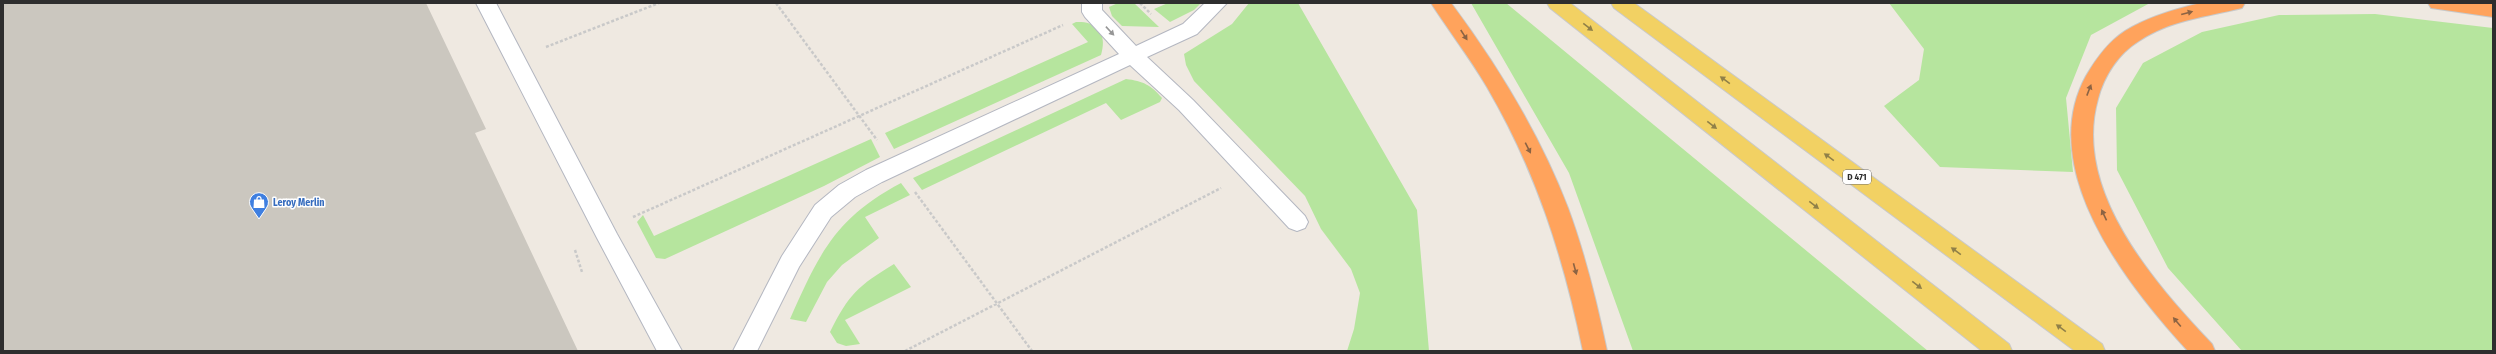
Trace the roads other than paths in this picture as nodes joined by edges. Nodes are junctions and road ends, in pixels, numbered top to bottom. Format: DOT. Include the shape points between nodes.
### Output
graph roads {
  1 [pos="486,3"];
  2 [pos="1217,3"];
  3 [pos="1441,3"];
  4 [pos="1557,3"];
  5 [pos="1621,3"];
  6 [pos="2235,3"];
  7 [pos="2438,3"];
  8 [pos="1092,8"];
  9 [pos="2493,10"];
  10 [pos="1133,56"];
  11 [pos="1297,222"];
  12 [pos="670,351"];
  13 [pos="746,351"];
  14 [pos="1595,351"];
  15 [pos="2000,351"];
  16 [pos="2092,351"];
  17 [pos="2203,351"];
  1 -- 12 [label="lane"];
  2 -- 10 [label="lane" via="1190,29"];
  3 -- 14 [label="highway, one-way" via="1481,62 1541,172 1566,235"];
  4 -- 15 [label="main road, one-way"];
  16 -- 5 [label="main road, D 471, one-way"];
  17 -- 6 [label="highway, one-way" via="2132,265 2109,228 2094,195 2086,168 2081,117 2089,89 2103,64 2120,44 2181,14"];
  7 -- 9 [label="highway"];
  8 -- 10 [label="lane, one-way"];
  10 -- 11 [label="lane" via="1186,105"];
  10 -- 13 [label="lane" via="874,176 847,191 823,211 790,262"];
}
